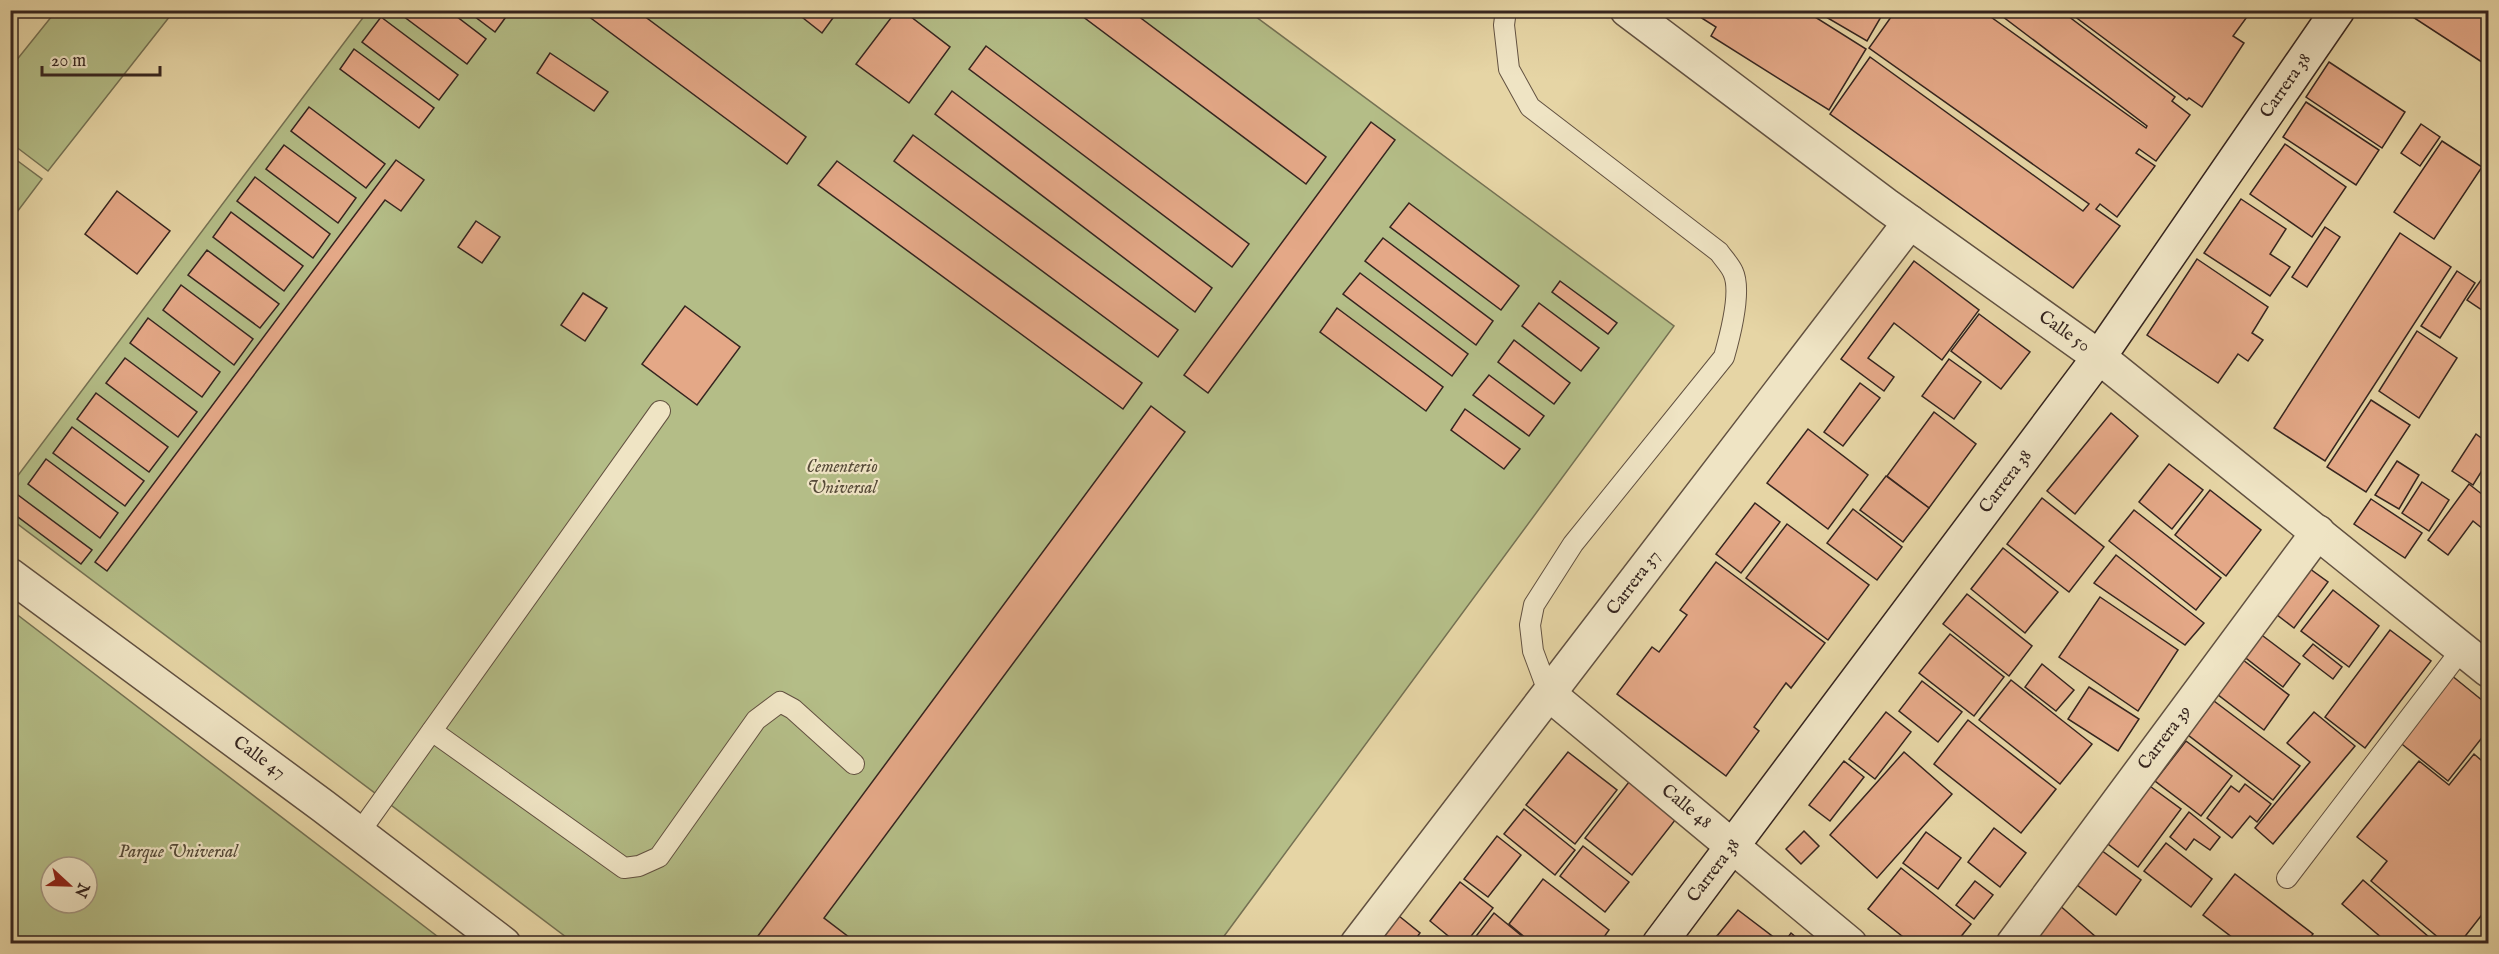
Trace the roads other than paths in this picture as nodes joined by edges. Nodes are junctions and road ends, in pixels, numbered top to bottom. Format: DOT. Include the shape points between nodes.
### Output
graph roads {
  1 [pos="1506,10"];
  2 [pos="1627,10"];
  3 [pos="2338,10"];
  4 [pos="1910,222"];
  5 [pos="2099,357"];
  6 [pos="660,411"];
  7 [pos="2318,532"];
  8 [pos="10,575"];
  9 [pos="2462,649"];
  10 [pos="2488,670"];
  11 [pos="1549,694"];
  12 [pos="432,731"];
  13 [pos="854,764"];
  14 [pos="359,833"];
  15 [pos="1733,845"];
  16 [pos="2287,878"];
  17 [pos="504,944"];
  18 [pos="1357,944"];
  19 [pos="1659,944"];
  20 [pos="1850,944"];
  21 [pos="2013,944"];
  1 -- 11 [label="lane" via="1509,69 1530,107 1719,252 1734,273 1732,329 1724,357 1573,544 1534,605 1530,625 1533,651"];
  2 -- 4 [label="street, Calle 50"];
  3 -- 5 [label="street, Carrera 38"];
  4 -- 5 [label="street, Calle 50"];
  4 -- 11 [label="street, Carrera 37"];
  5 -- 7 [label="street, Calle 50"];
  5 -- 15 [label="street, Carrera 38"];
  6 -- 12 [label="lane"];
  7 -- 9 [label="street, Calle 50"];
  7 -- 21 [label="street, Carrera 39"];
  8 -- 14 [label="street, Calle 47"];
  9 -- 10 [label="street, Calle 50"];
  9 -- 16 [label="lane"];
  11 -- 15 [label="street, Calle 48"];
  11 -- 18 [label="street, Carrera 37"];
  12 -- 13 [label="lane" via="624,868 659,858 756,720 780,702"];
  12 -- 14 [label="lane"];
  14 -- 17 [label="street, Calle 47"];
  15 -- 19 [label="street, Carrera 38"];
  15 -- 20 [label="street, Calle 48"];
}
